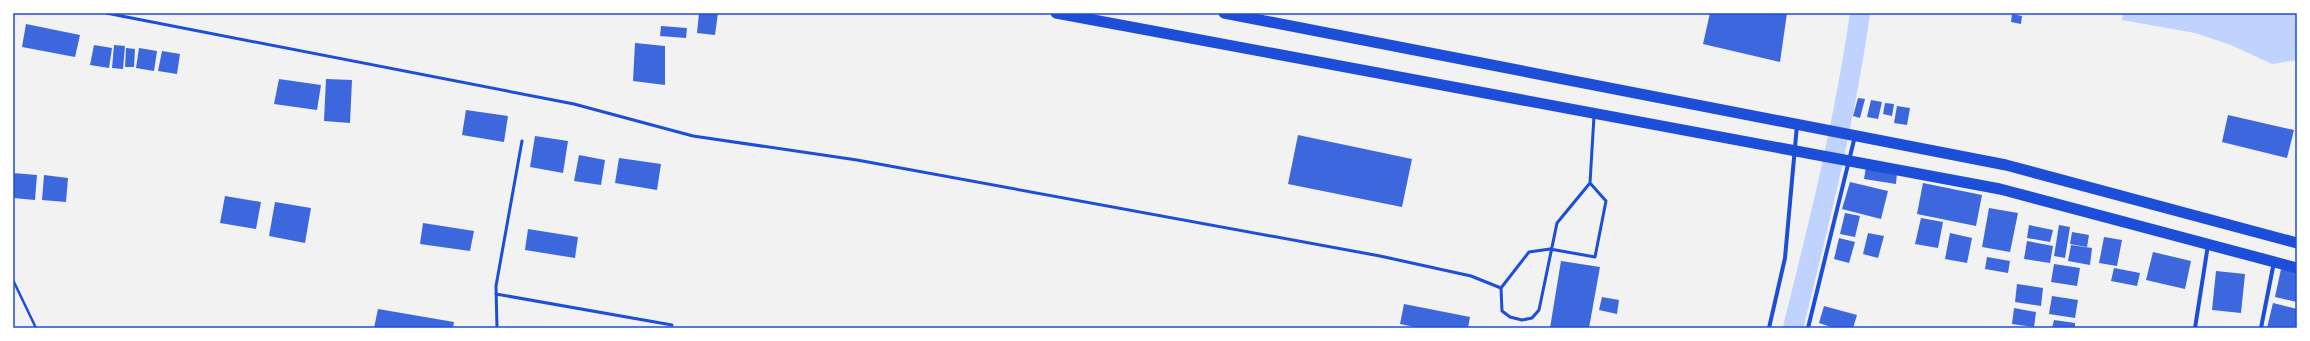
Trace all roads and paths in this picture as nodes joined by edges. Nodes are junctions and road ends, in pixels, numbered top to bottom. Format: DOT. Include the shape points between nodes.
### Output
graph roads {
  1 [pos="106,13"];
  2 [pos="1056,13"];
  3 [pos="1224,13"];
  4 [pos="1594,113"];
  5 [pos="1797,123"];
  6 [pos="1856,134"];
  7 [pos="522,141"];
  8 [pos="1795,151"];
  9 [pos="1848,161"];
  10 [pos="1590,183"];
  11 [pos="2297,243"];
  12 [pos="2208,245"];
  13 [pos="1550,249"];
  14 [pos="2274,262"];
  15 [pos="2297,268"];
  16 [pos="13,280"];
  17 [pos="1501,288"];
  18 [pos="496,294"];
  19 [pos="672,325"];
  20 [pos="36,328"];
  21 [pos="497,328"];
  22 [pos="1769,328"];
  23 [pos="1808,328"];
  24 [pos="2195,328"];
  25 [pos="2261,328"];
  1 -- 17 [label="lane" via="574,104 693,136 856,160 1380,256 1471,276"];
  2 -- 4 [label="highway"];
  3 -- 5 [label="highway"];
  4 -- 8 [label="highway"];
  4 -- 10 [label="lane"];
  5 -- 6 [label="highway"];
  5 -- 8 [label="street"];
  6 -- 9 [label="street"];
  6 -- 11 [label="highway" via="2006,165"];
  7 -- 18 [label="lane"];
  8 -- 9 [label="highway"];
  8 -- 22 [label="street" via="1785,258"];
  9 -- 12 [label="highway" via="2000,189"];
  9 -- 23 [label="street"];
  10 -- 13 [label="lane" via="1556,223"];
  10 -- 13 [label="lane" via="1606,201 1595,257"];
  12 -- 14 [label="highway"];
  12 -- 24 [label="street"];
  13 -- 17 [label="lane" via="1529,252"];
  13 -- 17 [label="lane" via="1539,310 1532,318 1522,320 1510,317 1502,311"];
  14 -- 15 [label="highway"];
  14 -- 25 [label="street"];
  16 -- 20 [label="path"];
  18 -- 19 [label="lane"];
  18 -- 21 [label="lane"];
}
